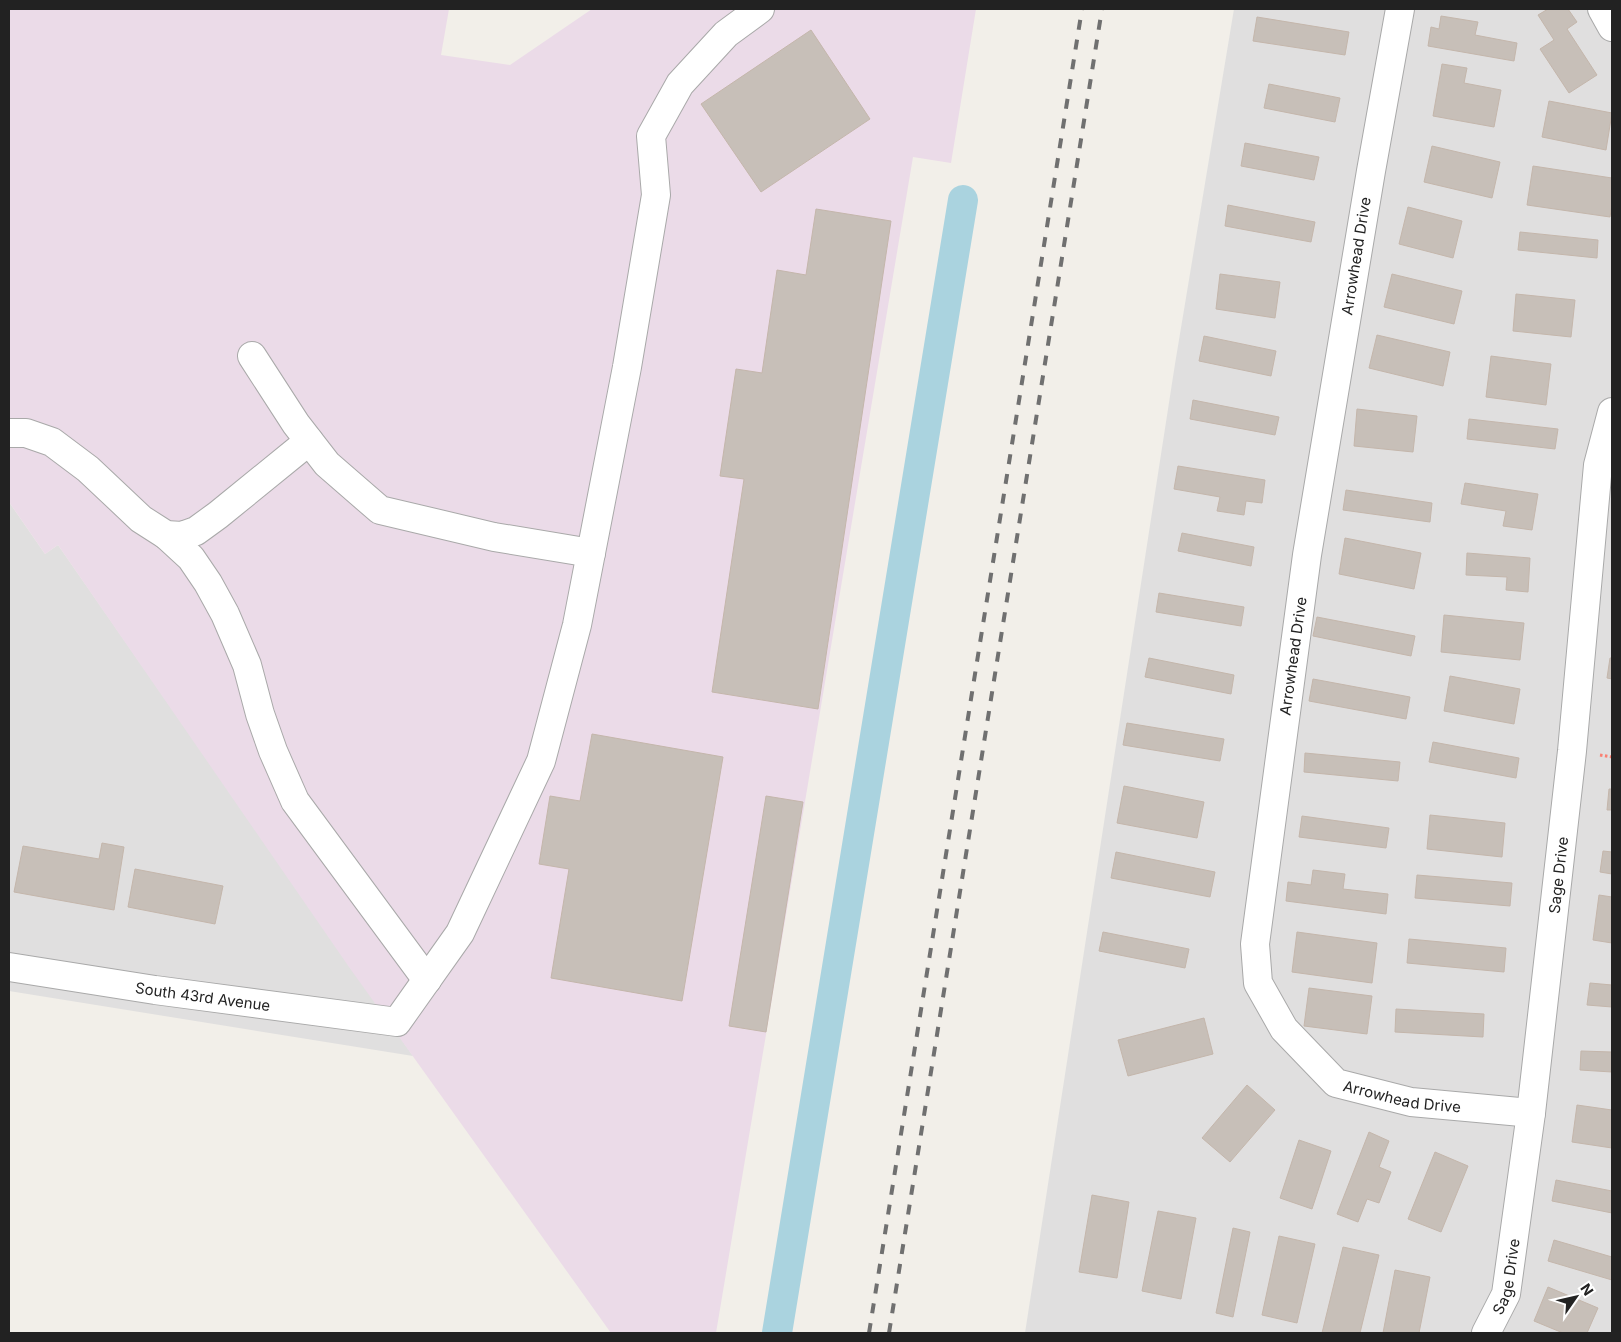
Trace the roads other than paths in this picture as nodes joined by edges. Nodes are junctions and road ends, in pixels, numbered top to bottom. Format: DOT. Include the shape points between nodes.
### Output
graph roads {
  1 [pos="760,9"];
  2 [pos="1400,9"];
  3 [pos="1602,9"];
  4 [pos="1612,28"];
  5 [pos="252,356"];
  6 [pos="1612,412"];
  7 [pos="9,434"];
  8 [pos="309,441"];
  9 [pos="166,535"];
  10 [pos="591,553"];
  11 [pos="9,966"];
  12 [pos="427,980"];
  13 [pos="1531,1113"];
  14 [pos="1486,1333"];
  1 -- 10 [label="street" via="726,34 680,84 651,136 656,195"];
  2 -- 13 [label="street, Arrowhead Drive" via="1307,555 1254,944 1258,983 1284,1029 1336,1083 1411,1102"];
  3 -- 4 [label="street"];
  5 -- 8 [label="street"];
  6 -- 13 [label="street, Sage Drive" via="1598,465 1572,752"];
  7 -- 9 [label="street" via="26,433 52,442 88,468 141,519"];
  8 -- 9 [label="street" via="196,531 182,536"];
  8 -- 10 [label="street" via="327,464 380,510 494,537"];
  9 -- 12 [label="street" via="191,558 224,614 247,665 273,751 296,801"];
  10 -- 12 [label="street" via="577,625 541,760 460,933"];
  11 -- 12 [label="street, South 43rd Avenue" via="155,990 397,1022"];
  13 -- 14 [label="street, Sage Drive" via="1506,1294"];
}
